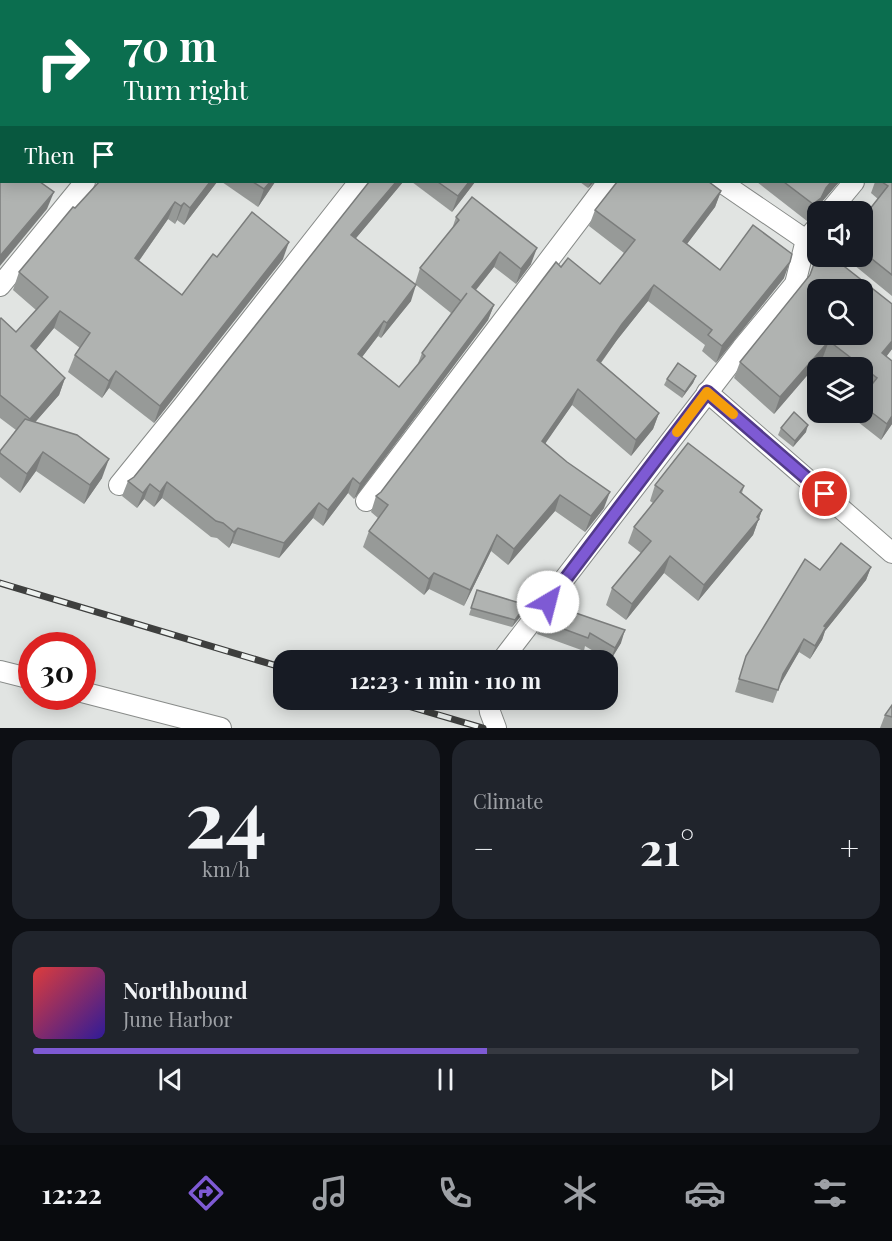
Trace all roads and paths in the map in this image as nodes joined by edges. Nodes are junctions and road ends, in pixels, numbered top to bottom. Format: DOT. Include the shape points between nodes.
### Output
graph roads {
  1 [pos="84,183"];
  2 [pos="358,183"];
  3 [pos="607,183"];
  4 [pos="722,183"];
  5 [pos="853,183"];
  6 [pos="838,201"];
  7 [pos="807,240"];
  8 [pos="807,265"];
  9 [pos="0,286"];
  10 [pos="707,392"];
  11 [pos="119,485"];
  12 [pos="366,501"];
  13 [pos="892,553"];
  14 [pos="510,650"];
  15 [pos="0,671"];
  16 [pos="18,676"];
  17 [pos="96,696"];
  18 [pos="490,710"];
  19 [pos="221,728"];
  20 [pos="496,728"];
  1 -- 9 [label="street"];
  2 -- 11 [label="street"];
  3 -- 12 [label="street"];
  4 -- 7 [label="street"];
  5 -- 6 [label="street"];
  8 -- 10 [label="street"];
  10 -- 13 [label="street"];
  10 -- 14 [label="street"];
  15 -- 16 [label="street"];
  17 -- 19 [label="street"];
  18 -- 20 [label="street"];
}
